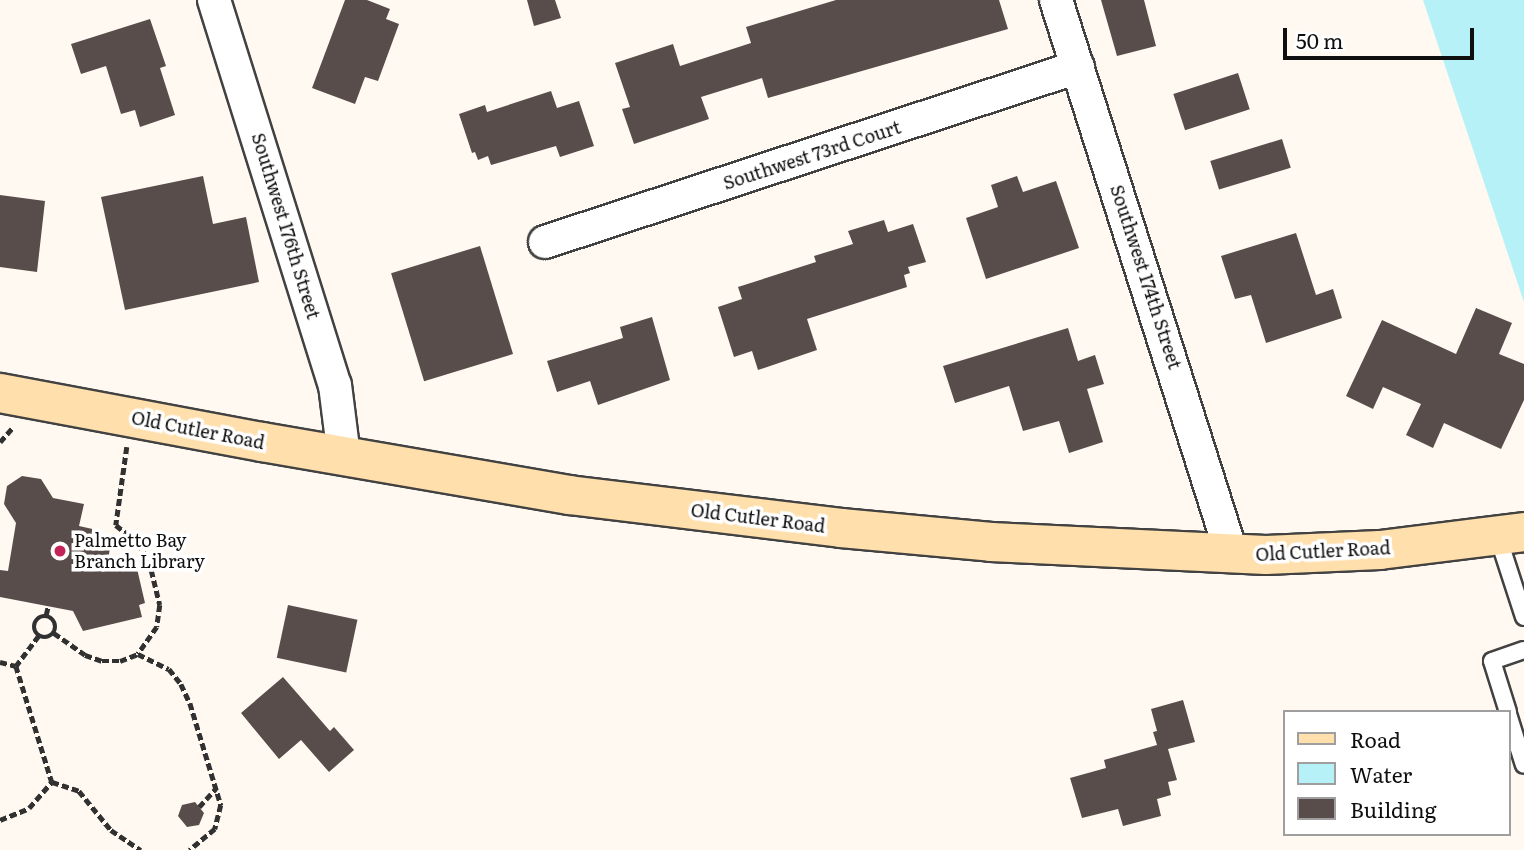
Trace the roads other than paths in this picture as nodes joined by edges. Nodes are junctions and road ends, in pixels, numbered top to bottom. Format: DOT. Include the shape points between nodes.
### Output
graph roads {
  1 [pos="214,0"];
  2 [pos="1056,0"];
  3 [pos="1078,67"];
  4 [pos="545,242"];
  5 [pos="0,393"];
  6 [pos="344,456"];
  7 [pos="1511,534"];
  8 [pos="1232,555"];
  9 [pos="1524,617"];
  10 [pos="1524,650"];
  11 [pos="1507,710"];
  12 [pos="1510,720"];
  13 [pos="1524,765"];
  1 -- 6 [label="street, Southwest 176th Street" via="335,385"];
  2 -- 3 [label="street, Southwest 174th Street"];
  3 -- 4 [label="street, Southwest 73rd Court"];
  3 -- 8 [label="street, Southwest 174th Street"];
  5 -- 6 [label="main road, Old Cutler Road"];
  6 -- 8 [label="main road, Old Cutler Road" via="569,495 800,523 1043,546"];
  7 -- 8 [label="main road, Old Cutler Road" via="1359,551"];
  7 -- 9 [label="lane"];
  10 -- 11 [label="lane" via="1492,661"];
  12 -- 13 [label="lane"];
}
